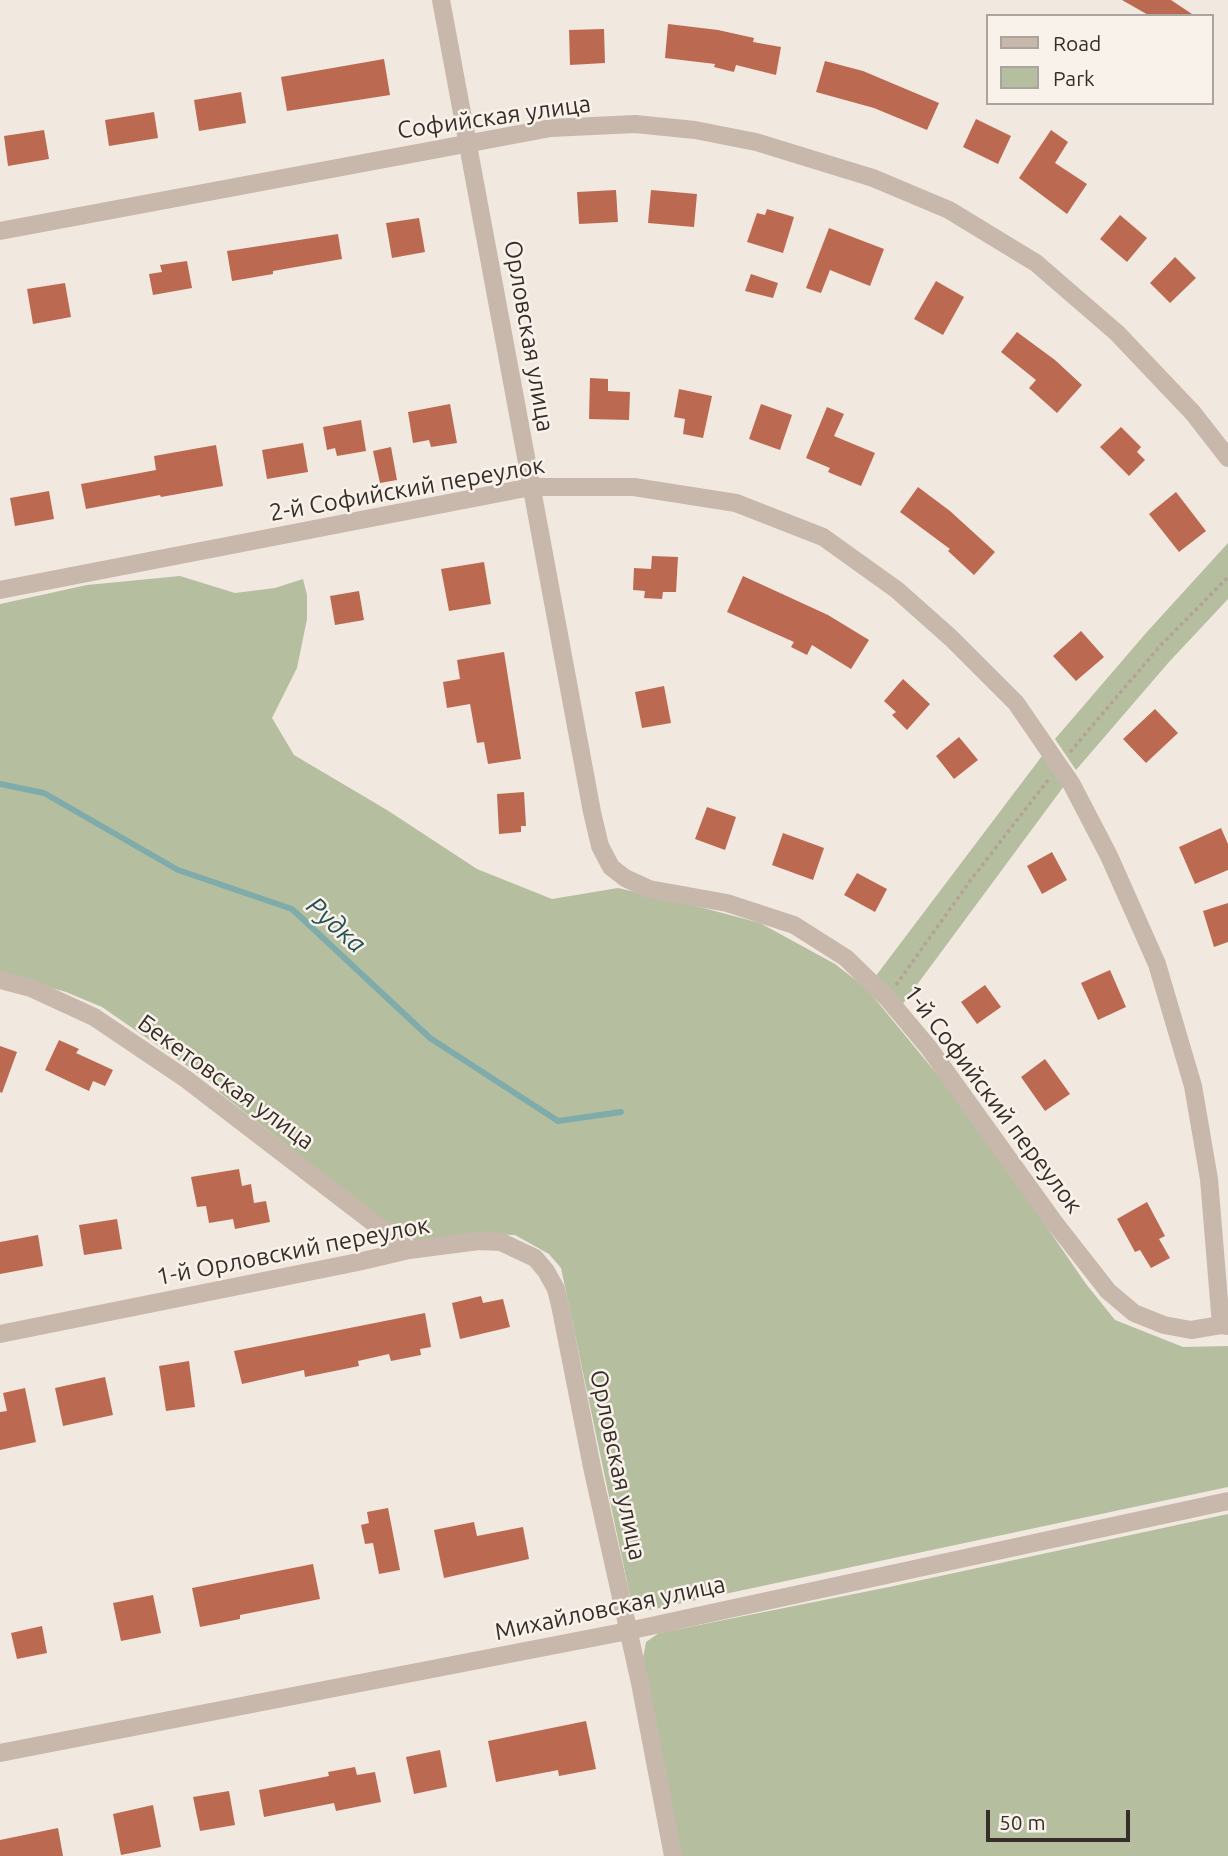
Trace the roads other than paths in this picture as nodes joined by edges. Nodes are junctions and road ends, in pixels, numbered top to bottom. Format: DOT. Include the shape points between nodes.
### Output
graph roads {
  1 [pos="441,0"];
  2 [pos="468,142"];
  3 [pos="0,231"];
  4 [pos="1228,458"];
  5 [pos="531,487"];
  6 [pos="0,590"];
  7 [pos="600,846"];
  8 [pos="0,980"];
  9 [pos="409,1250"];
  10 [pos="561,1310"];
  11 [pos="1224,1325"];
  12 [pos="0,1334"];
  13 [pos="1228,1501"];
  14 [pos="628,1631"];
  15 [pos="0,1753"];
  16 [pos="673,1856"];
  1 -- 2 [label="street, Орловская улица"];
  2 -- 3 [label="street, Софийская улица"];
  2 -- 4 [label="street, Софийская улица" via="551,128 635,124 756,142 873,178 949,210 1036,263 1116,333 1193,413"];
  2 -- 5 [label="street, Орловская улица"];
  5 -- 6 [label="street, 2-й Софийский переулок"];
  5 -- 7 [label="street, Орловская улица"];
  5 -- 11 [label="street, 2-й Софийский переулок" via="634,487 736,503 823,537 897,590 1016,703 1071,783 1110,856 1157,964 1193,1086 1209,1179"];
  7 -- 11 [label="street, 1-й Софийский переулок" via="611,867 649,889 727,903 794,925 846,958 929,1048 1108,1291 1134,1314 1164,1325 1191,1330"];
  8 -- 9 [label="street, Бекетовская улица" via="31,988 94,1017 186,1079"];
  9 -- 10 [label="street, 1-й Орловский переулок" via="501,1242 535,1258 556,1289"];
  9 -- 12 [label="street, 1-й Орловский переулок"];
  10 -- 14 [label="street, Орловская улица"];
  13 -- 14 [label="street, Михайловская улица"];
  14 -- 15 [label="street, Михайловская улица"];
  14 -- 16 [label="street, Орловская улица"];
}
